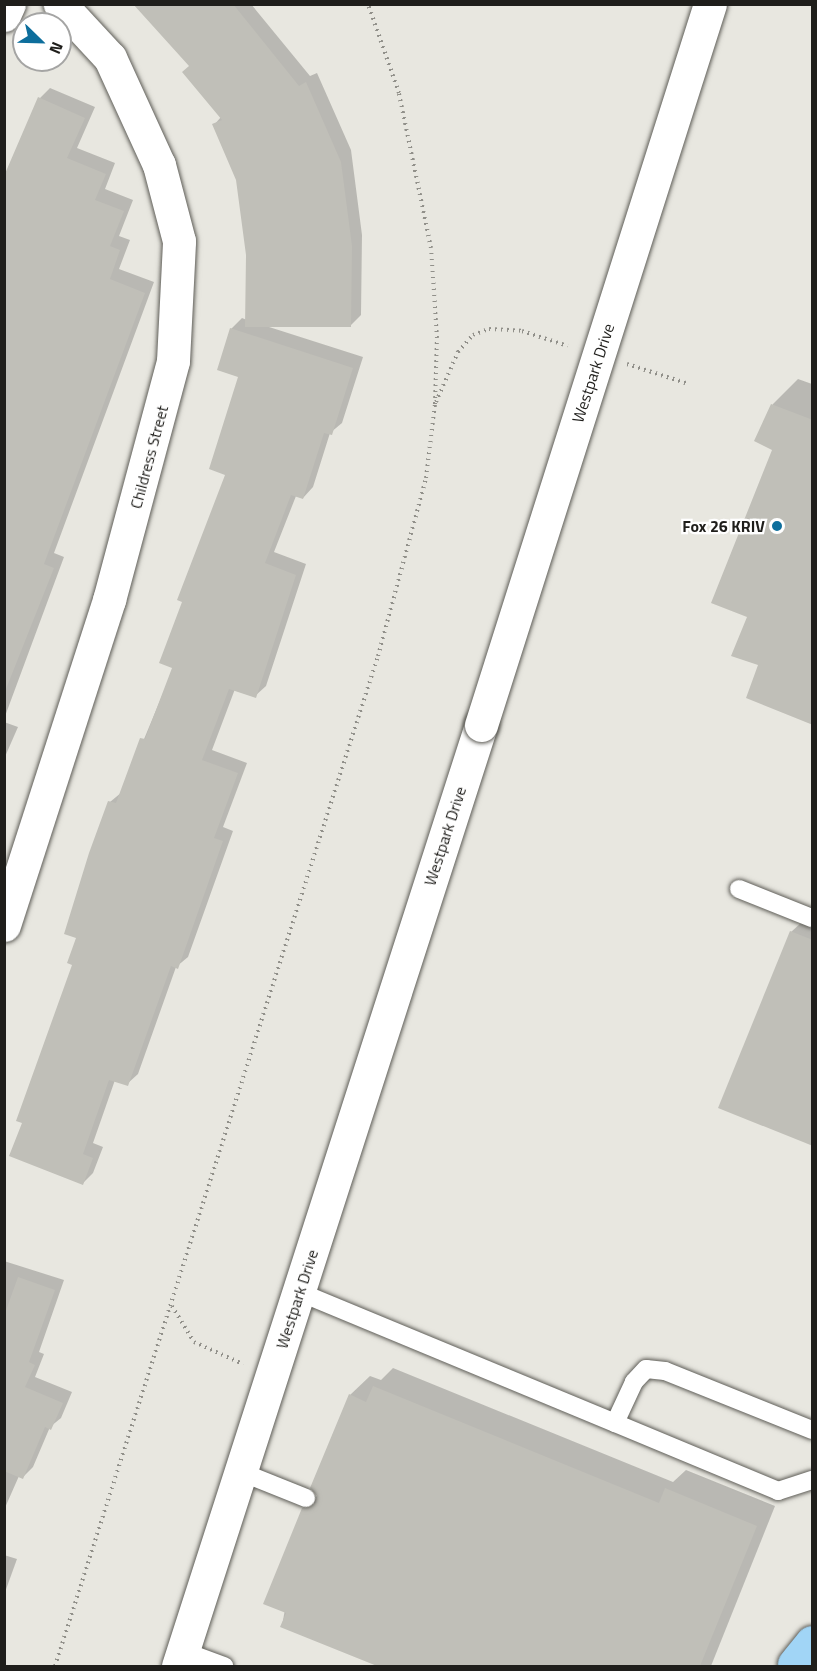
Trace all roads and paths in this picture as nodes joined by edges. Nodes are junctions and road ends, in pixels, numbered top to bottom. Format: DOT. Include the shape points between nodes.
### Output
graph roads {
  1 [pos="9,4"];
  2 [pos="60,4"];
  3 [pos="368,4"];
  4 [pos="710,4"];
  5 [pos="4,15"];
  6 [pos="578,349"];
  7 [pos="622,363"];
  8 [pos="689,384"];
  9 [pos="435,404"];
  10 [pos="739,889"];
  11 [pos="813,918"];
  12 [pos="4,925"];
  13 [pos="298,1292"];
  14 [pos="172,1306"];
  15 [pos="272,1376"];
  16 [pos="615,1423"];
  17 [pos="813,1430"];
  18 [pos="241,1472"];
  19 [pos="813,1480"];
  20 [pos="306,1498"];
  21 [pos="813,1636"];
  22 [pos="799,1658"];
  23 [pos="181,1659"];
  24 [pos="55,1666"];
  25 [pos="224,1666"];
  1 -- 5 [label="main road"];
  2 -- 12 [label="main road, Childress Street" via="110,58 159,165 179,241 173,361 109,600"];
  3 -- 9 [label="path" via="399,93 431,248 437,338"];
  4 -- 13 [label="main road, Westpark Drive, bridge"];
  6 -- 9 [label="path" via="522,332 489,329 473,335 458,352"];
  7 -- 8 [label="path"];
  9 -- 14 [label="path" via="426,478 378,656"];
  10 -- 11 [label="lane"];
  13 -- 15 [label="main road, Westpark Drive"];
  13 -- 16 [label="lane"];
  14 -- 15 [label="path" via="194,1342"];
  14 -- 24 [label="path"];
  15 -- 18 [label="main road, Westpark Drive"];
  16 -- 17 [label="lane" via="634,1382 646,1368 665,1371"];
  16 -- 19 [label="lane" via="778,1491"];
  18 -- 20 [label="lane"];
  18 -- 23 [label="main road, Westpark Drive"];
  21 -- 22 [label="main road"];
  23 -- 25 [label="lane"];
}
